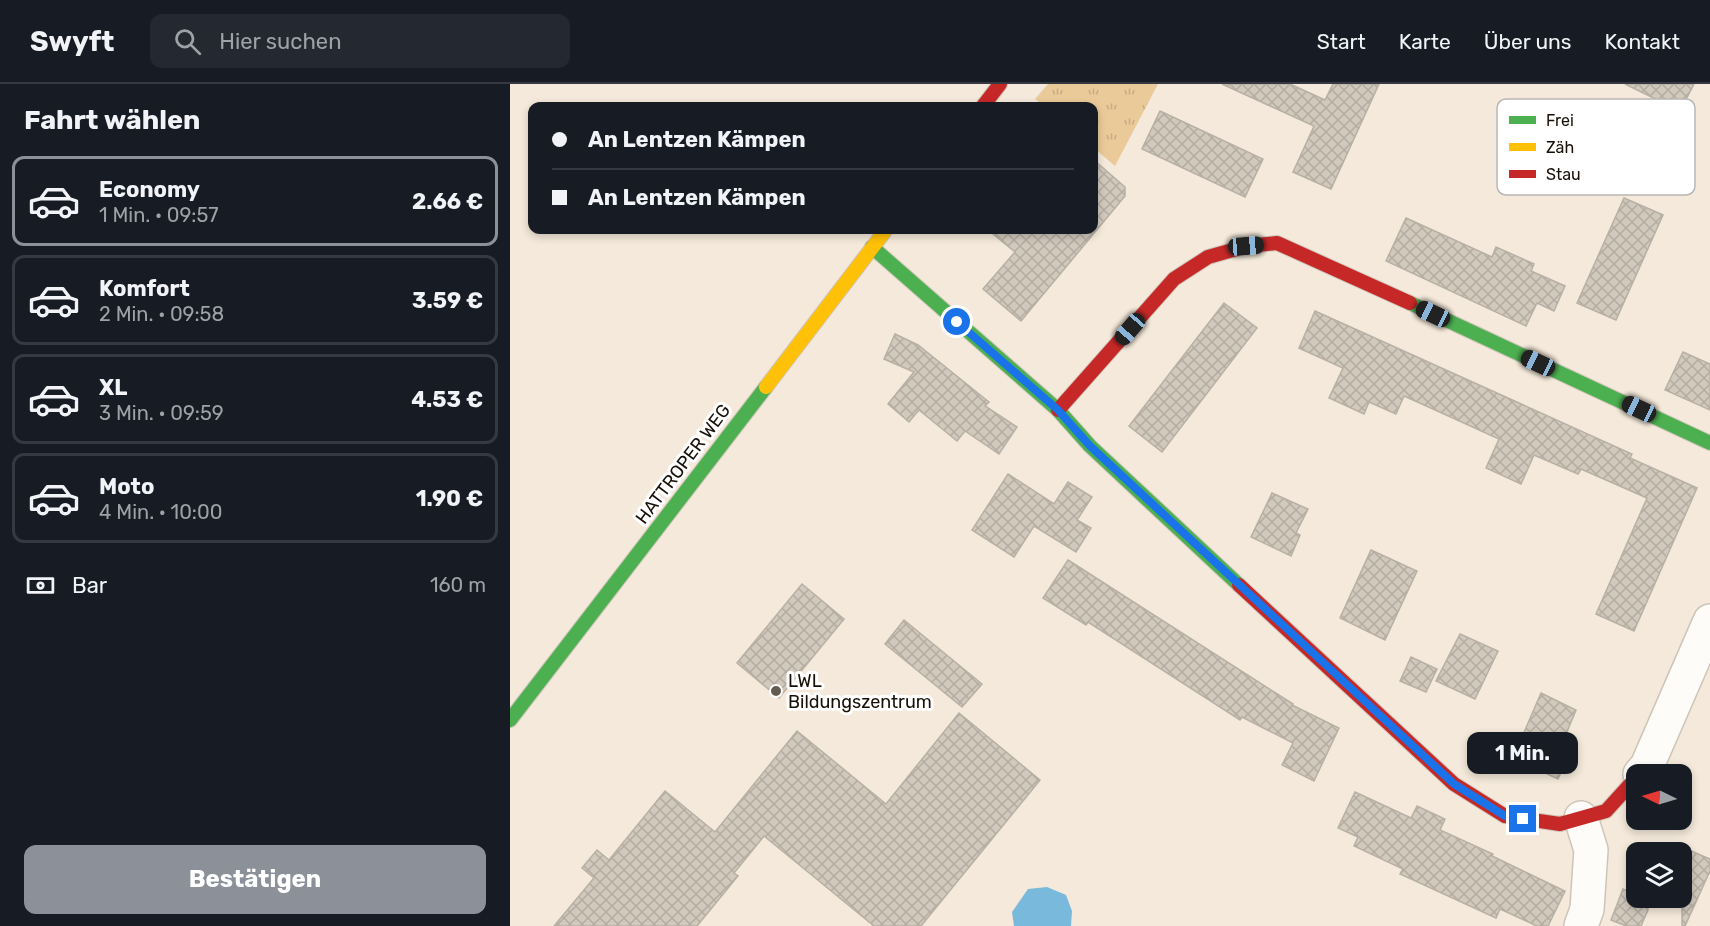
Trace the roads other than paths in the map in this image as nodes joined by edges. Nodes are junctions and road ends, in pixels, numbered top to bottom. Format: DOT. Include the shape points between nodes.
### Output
graph roads {
  1 [pos="1000,84"];
  2 [pos="986,102"];
  3 [pos="883,234"];
  4 [pos="872,247"];
  5 [pos="1058,410"];
  6 [pos="1710,443"];
  7 [pos="1710,621"];
  8 [pos="510,720"];
  9 [pos="1648,764"];
  10 [pos="1626,789"];
  11 [pos="1581,818"];
  12 [pos="1581,926"];
  1 -- 2 [label="street"];
  3 -- 4 [label="street, HATTROPER WEG"];
  4 -- 5 [label="street"];
  4 -- 8 [label="street, HATTROPER WEG"];
  5 -- 6 [label="street" via="1174,279 1208,257 1246,246 1277,243"];
  5 -- 11 [label="street" via="1099,454 1454,784 1505,816 1560,824"];
  7 -- 9 [label="street"];
  10 -- 11 [label="street" via="1606,811"];
  11 -- 12 [label="street" via="1591,850 1587,909"];
}
